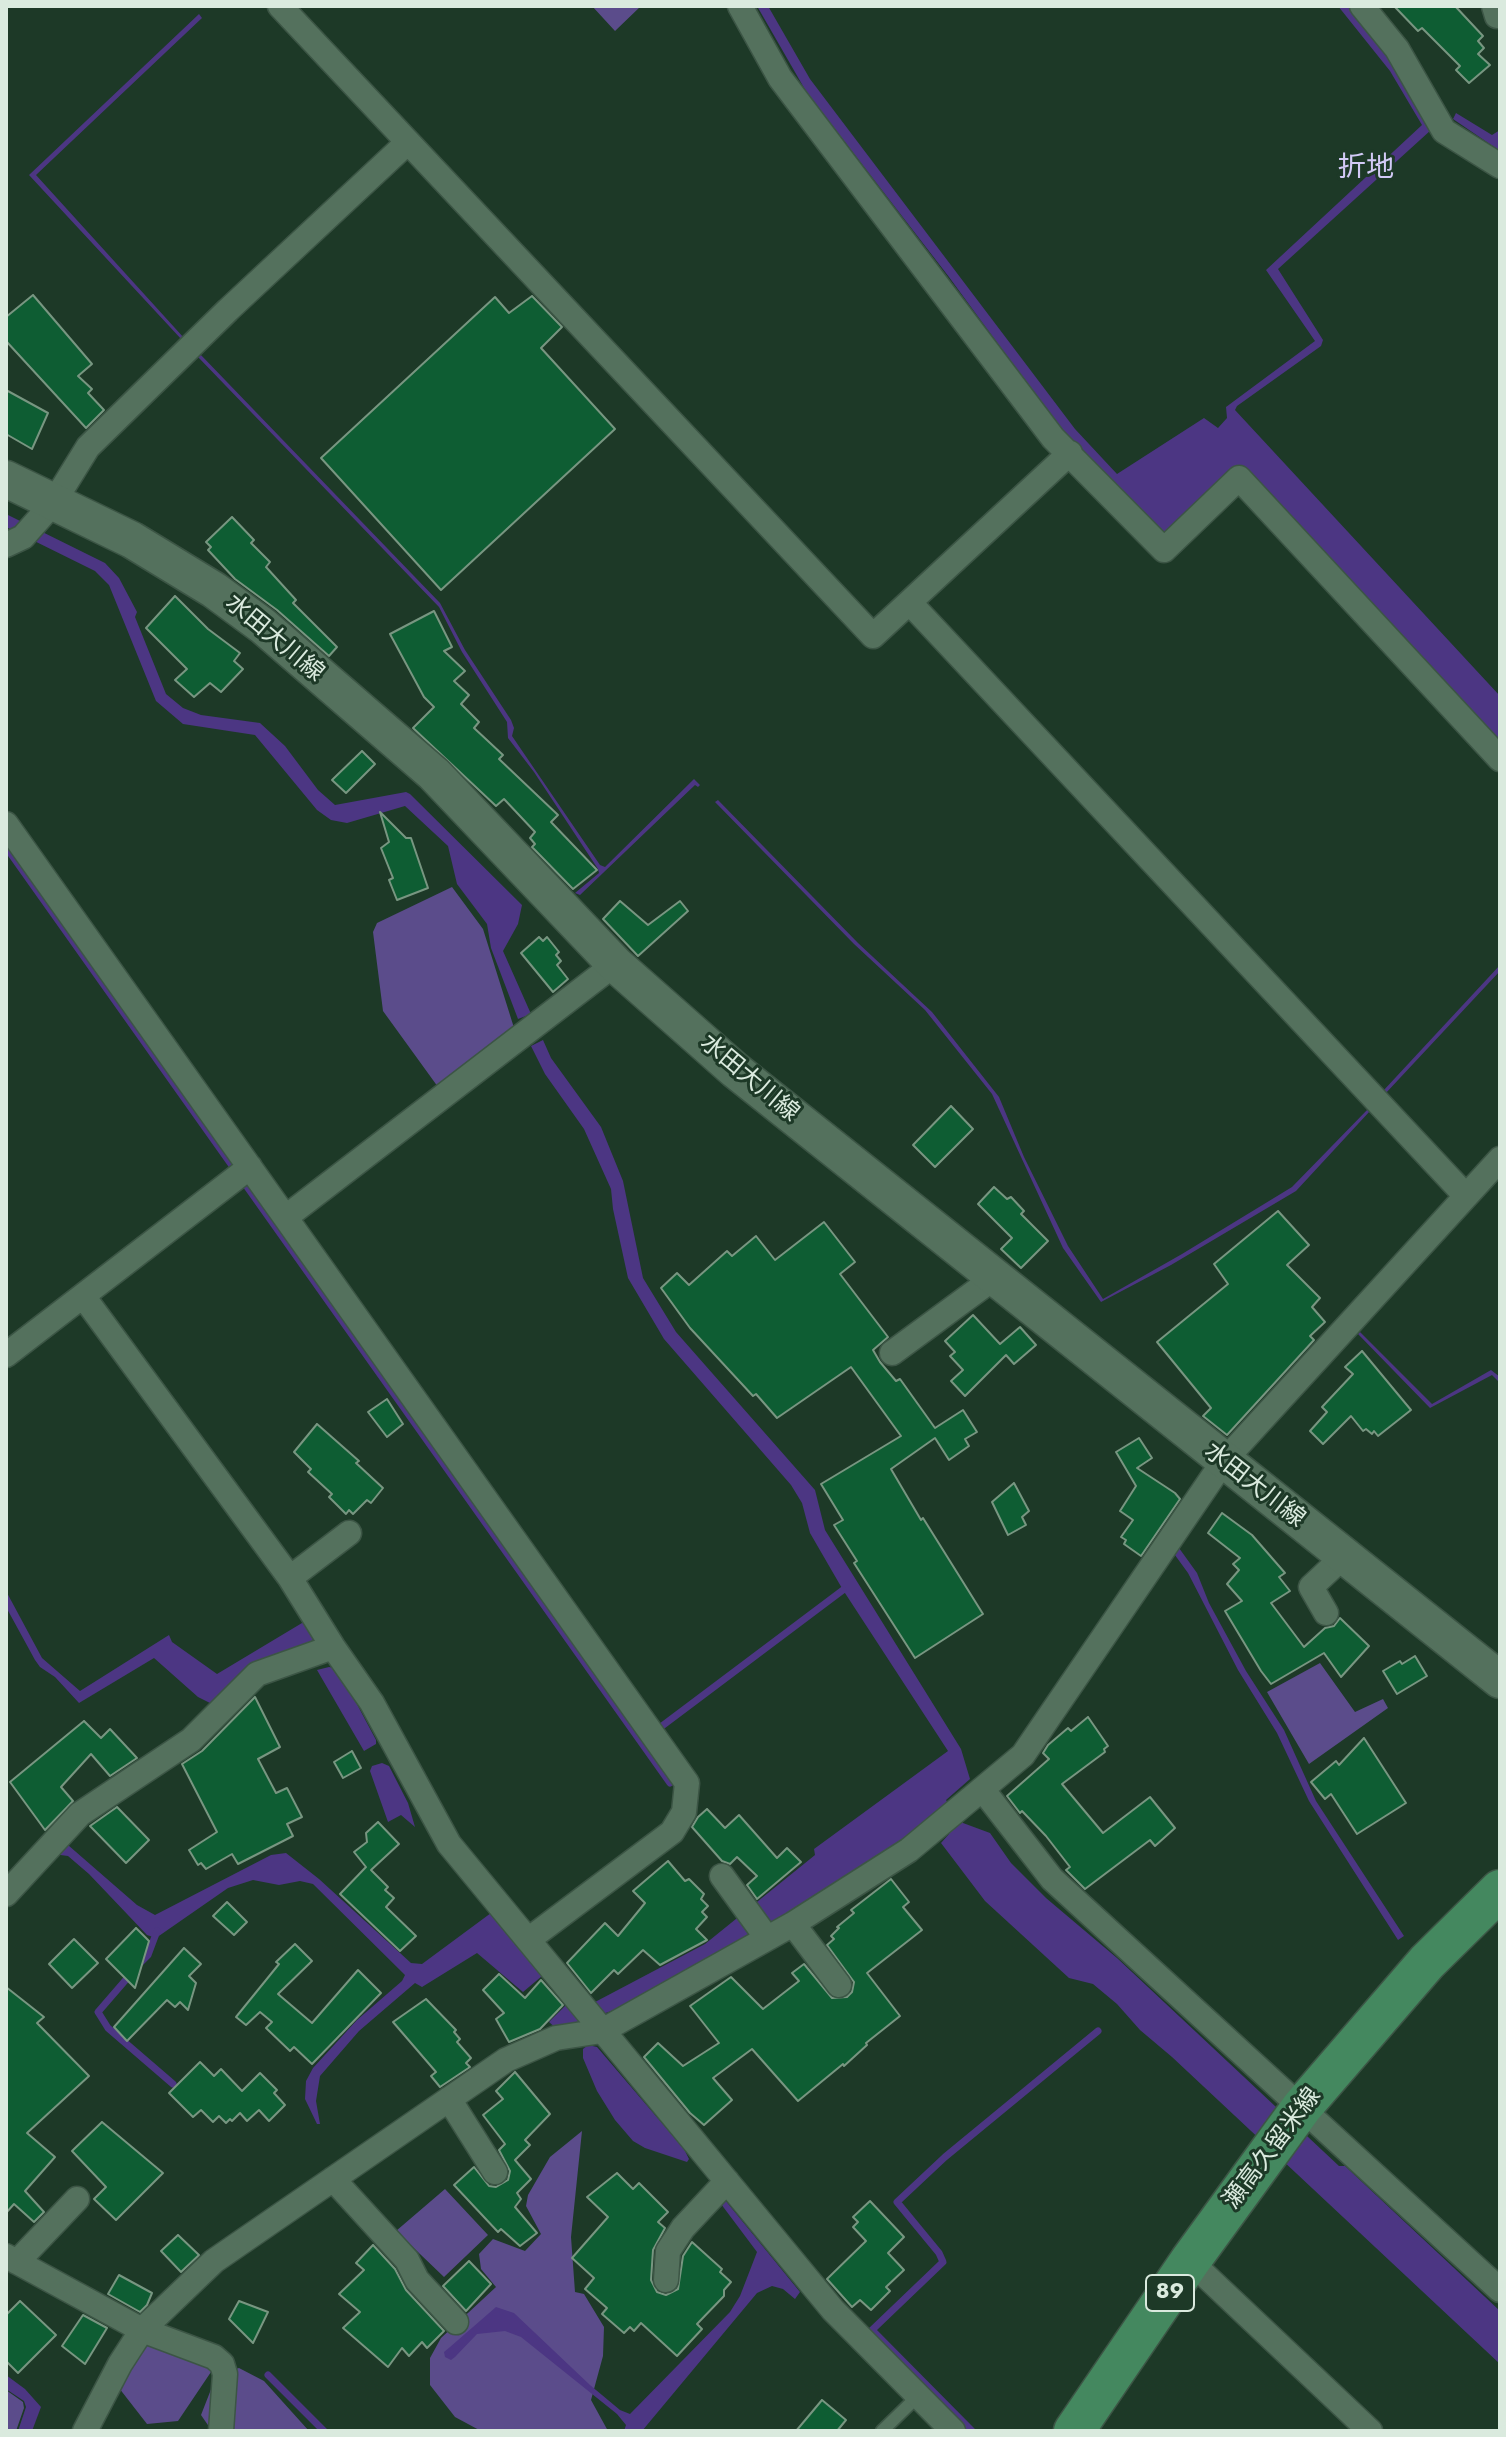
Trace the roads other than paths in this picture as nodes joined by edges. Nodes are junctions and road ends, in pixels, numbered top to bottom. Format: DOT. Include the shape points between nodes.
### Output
graph roads {
  1 [pos="280,6"];
  2 [pos="740,6"];
  3 [pos="1362,6"];
  4 [pos="408,142"];
  5 [pos="1500,166"];
  6 [pos="1070,453"];
  7 [pos="6,479"];
  8 [pos="29,528"];
  9 [pos="910,603"];
  10 [pos="1500,759"];
  11 [pos="6,824"];
  12 [pos="615,964"];
  13 [pos="1500,1159"];
  14 [pos="250,1167"];
  15 [pos="1466,1196"];
  16 [pos="286,1217"];
  17 [pos="994,1278"];
  18 [pos="83,1296"];
  19 [pos="892,1353"];
  20 [pos="6,1355"];
  21 [pos="1223,1462"];
  22 [pos="349,1533"];
  23 [pos="1343,1557"];
  24 [pos="290,1578"];
  25 [pos="1326,1613"];
  26 [pos="333,1647"];
  27 [pos="1500,1680"];
  28 [pos="983,1790"];
  29 [pos="722,1876"];
  30 [pos="1500,1890"];
  31 [pos="6,1894"];
  32 [pos="793,1924"];
  33 [pos="764,1934"];
  34 [pos="528,1940"];
  35 [pos="839,1985"];
  36 [pos="602,2031"];
  37 [pos="449,2099"];
  38 [pos="1300,2111"];
  39 [pos="495,2172"];
  40 [pos="333,2179"];
  41 [pos="727,2181"];
  42 [pos="77,2199"];
  43 [pos="12,2259"];
  44 [pos="1190,2261"];
  45 [pos="666,2280"];
  46 [pos="1500,2290"];
  47 [pos="456,2322"];
  48 [pos="142,2330"];
  49 [pos="917,2397"];
  50 [pos="85,2431"];
  51 [pos="221,2431"];
  52 [pos="882,2431"];
  53 [pos="953,2431"];
  54 [pos="1074,2431"];
  55 [pos="1370,2431"];
  1 -- 4 [label="street"];
  2 -- 6 [label="street" via="780,78 1053,438"];
  3 -- 5 [label="street" via="1397,49 1444,131"];
  4 -- 8 [label="street" via="88,447"];
  4 -- 9 [label="street" via="873,636"];
  6 -- 9 [label="street"];
  6 -- 10 [label="street" via="1164,550 1239,478"];
  7 -- 8 [label="main road, 水田大川線"];
  8 -- 12 [label="main road, 水田大川線" via="155,554 263,626 434,774"];
  9 -- 15 [label="street"];
  11 -- 14 [label="street"];
  12 -- 16 [label="street"];
  12 -- 17 [label="main road, 水田大川線" via="735,1070"];
  13 -- 15 [label="street"];
  14 -- 16 [label="street"];
  14 -- 18 [label="street"];
  15 -- 21 [label="street"];
  16 -- 34 [label="street" via="687,1783 684,1812 672,1832"];
  17 -- 19 [label="street"];
  17 -- 21 [label="main road, 水田大川線"];
  18 -- 20 [label="street"];
  18 -- 24 [label="street"];
  21 -- 23 [label="main road, 水田大川線"];
  21 -- 28 [label="street" via="1023,1755"];
  22 -- 24 [label="street"];
  23 -- 25 [label="street" via="1311,1587"];
  23 -- 27 [label="main road, 水田大川線"];
  24 -- 26 [label="street"];
  26 -- 31 [label="street" via="257,1674 191,1740 80,1814"];
  26 -- 34 [label="street" via="372,1703 449,1844"];
  28 -- 32 [label="street" via="909,1850"];
  28 -- 38 [label="street" via="1052,1879"];
  29 -- 33 [label="street"];
  30 -- 38 [label="main road, 瀬高久留米線 / 89" via="1427,1962"];
  32 -- 33 [label="street"];
  32 -- 35 [label="street"];
  33 -- 36 [label="street"];
  34 -- 36 [label="street"];
  36 -- 37 [label="street" via="556,2038 506,2060"];
  36 -- 41 [label="street"];
  37 -- 39 [label="street"];
  37 -- 40 [label="street"];
  38 -- 44 [label="main road, 瀬高久留米線 / 89"];
  38 -- 46 [label="street"];
  40 -- 47 [label="street"];
  40 -- 48 [label="street" via="214,2261"];
  41 -- 45 [label="street" via="668,2251"];
  41 -- 49 [label="street" via="833,2310"];
  42 -- 43 [label="street"];
  43 -- 48 [label="street"];
  44 -- 54 [label="main road, 瀬高久留米線 / 89"];
  44 -- 55 [label="street"];
  48 -- 50 [label="street"];
  48 -- 51 [label="street" via="222,2364"];
  49 -- 52 [label="lane"];
  49 -- 53 [label="street"];
}
